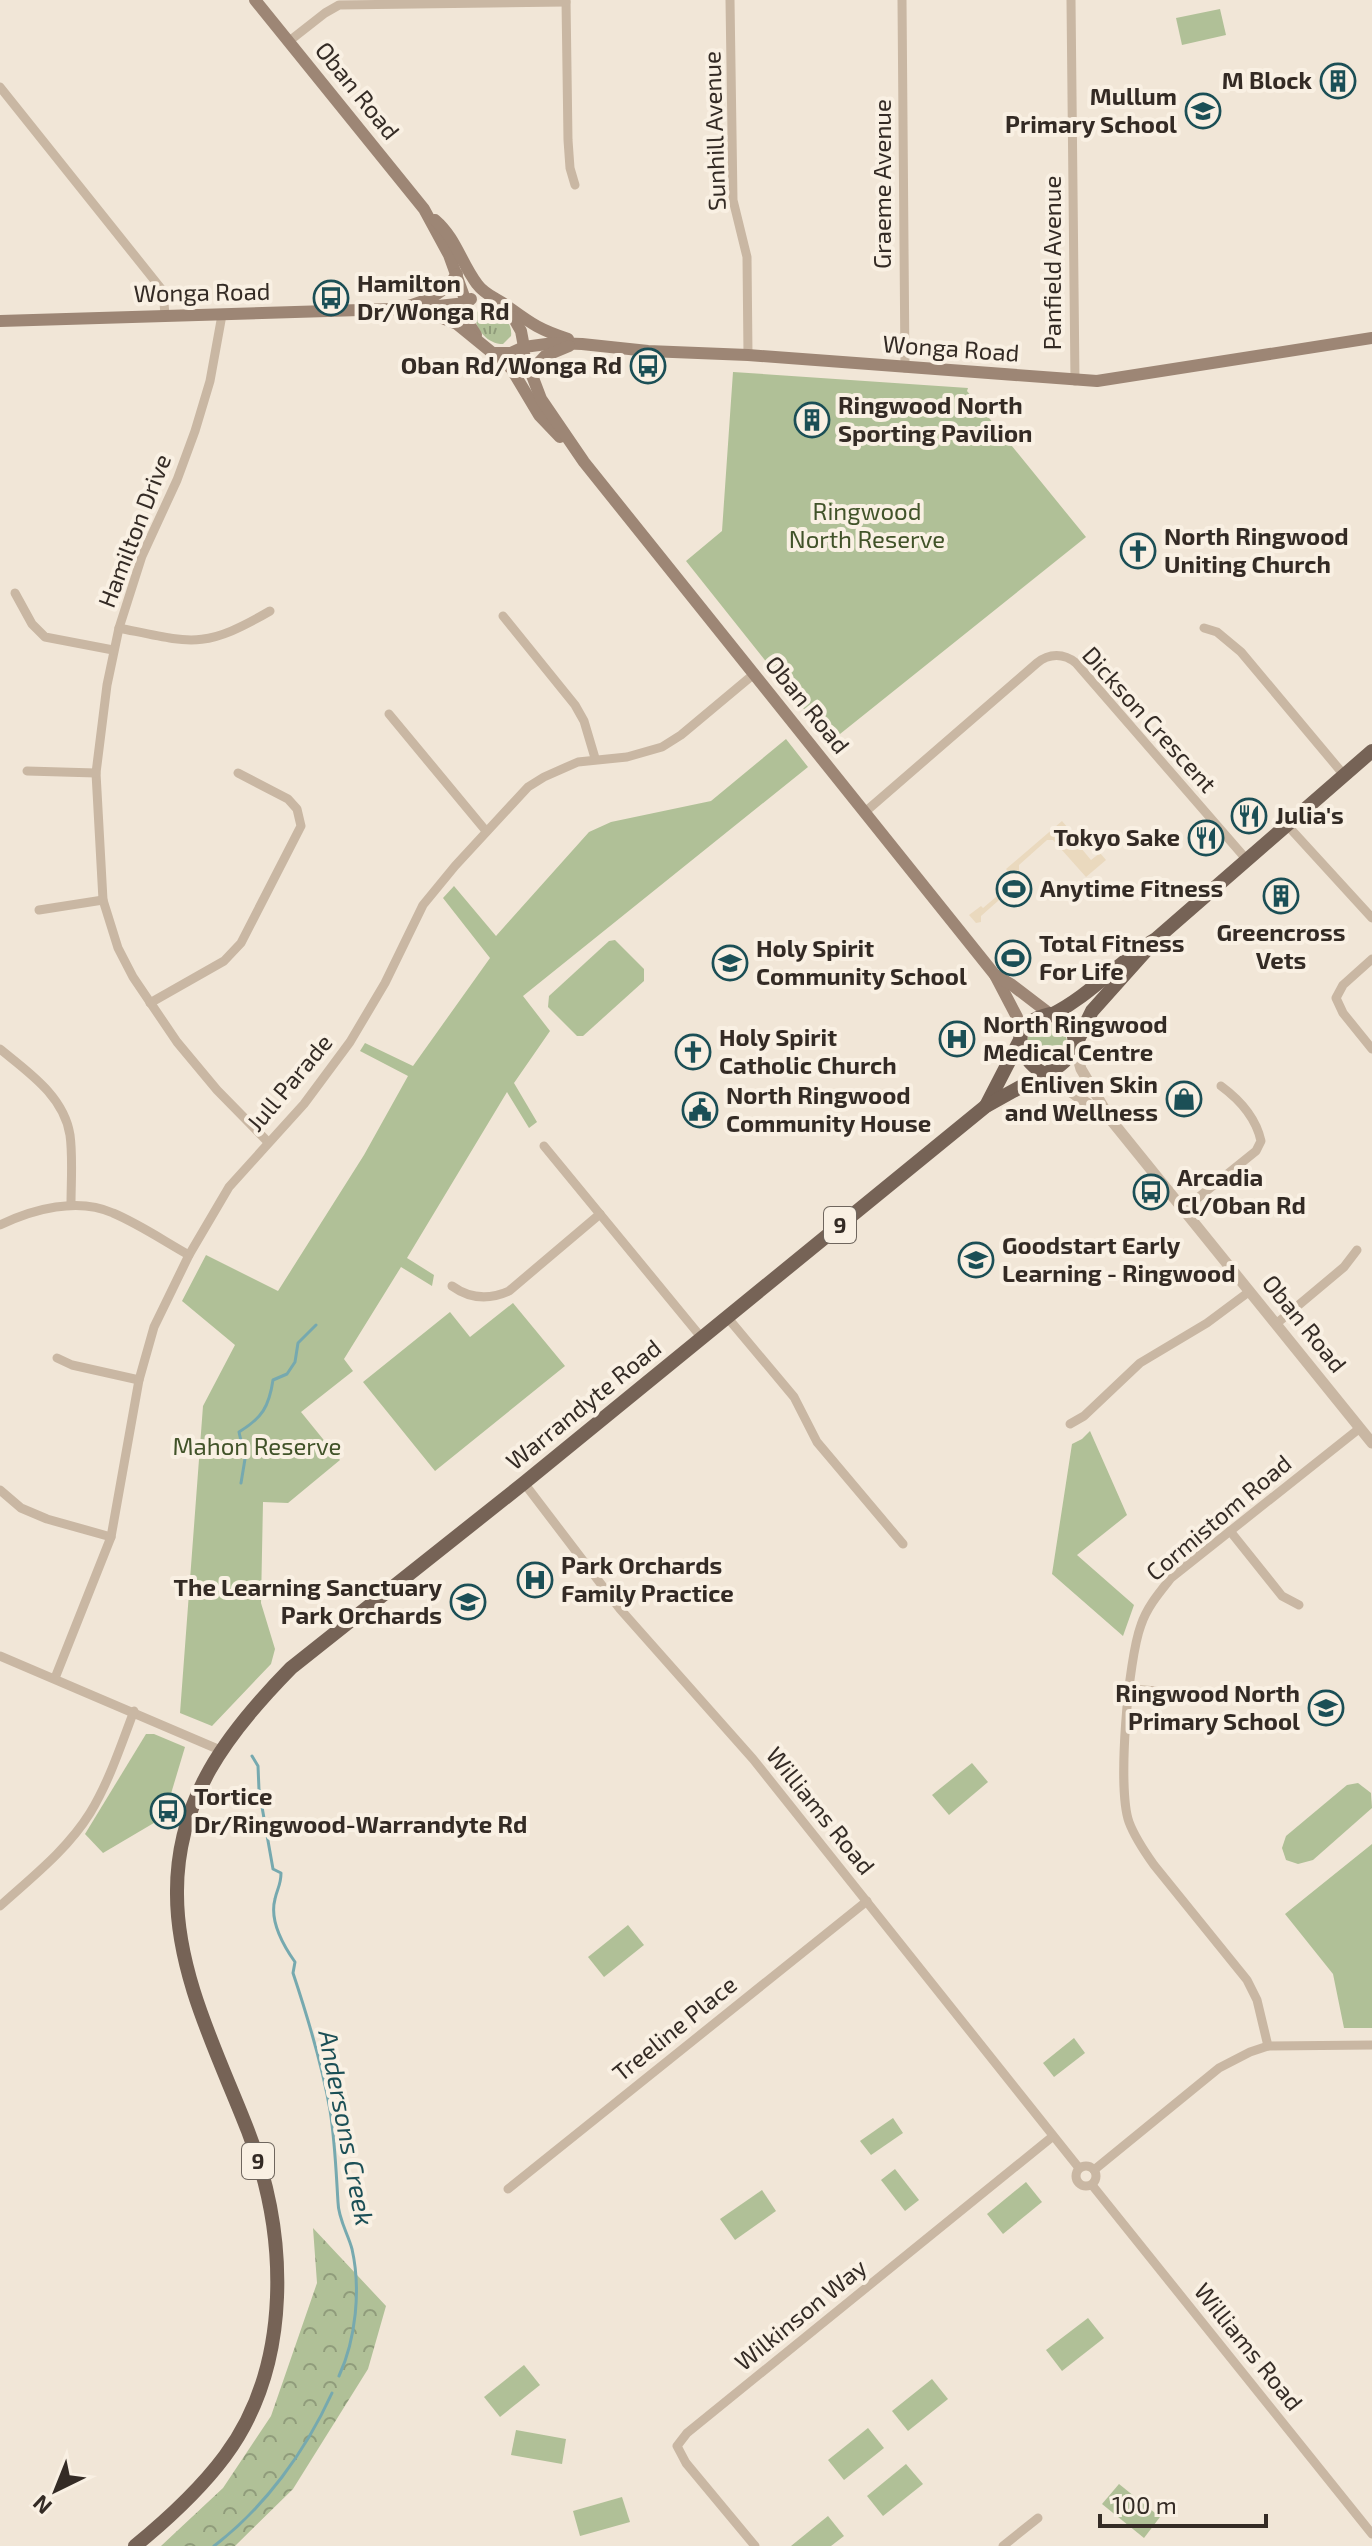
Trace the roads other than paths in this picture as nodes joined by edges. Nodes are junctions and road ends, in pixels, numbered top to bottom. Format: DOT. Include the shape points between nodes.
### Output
graph roads {
  1 [pos="255,0"];
  2 [pos="730,0"];
  3 [pos="902,0"];
  4 [pos="1071,0"];
  5 [pos="566,1"];
  6 [pos="288,42"];
  7 [pos="0,87"];
  8 [pos="575,185"];
  9 [pos="424,209"];
  10 [pos="457,274"];
  11 [pos="489,296"];
  12 [pos="466,302"];
  13 [pos="400,310"];
  14 [pos="165,315"];
  15 [pos="222,315"];
  16 [pos="0,321"];
  17 [pos="1372,338"];
  18 [pos="580,344"];
  19 [pos="523,348"];
  20 [pos="492,353"];
  21 [pos="748,355"];
  22 [pos="905,368"];
  23 [pos="530,372"];
  24 [pos="1075,381"];
  25 [pos="584,462"];
  26 [pos="15,593"];
  27 [pos="270,611"];
  28 [pos="503,616"];
  29 [pos="119,628"];
  30 [pos="1204,628"];
  31 [pos="113,650"];
  32 [pos="754,674"];
  33 [pos="389,714"];
  34 [pos="1372,751"];
  35 [pos="595,758"];
  36 [pos="27,771"];
  37 [pos="96,773"];
  38 [pos="238,773"];
  39 [pos="1344,775"];
  40 [pos="865,812"];
  41 [pos="1287,825"];
  42 [pos="486,831"];
  43 [pos="1247,860"];
  44 [pos="103,900"];
  45 [pos="39,910"];
  46 [pos="1372,918"];
  47 [pos="1156,939"];
  48 [pos="1372,959"];
  49 [pos="995,975"];
  50 [pos="150,1003"];
  51 [pos="1050,1014"];
  52 [pos="1020,1039"];
  53 [pos="1075,1048"];
  54 [pos="0,1049"];
  55 [pos="1372,1049"];
  56 [pos="1044,1074"];
  57 [pos="1221,1086"];
  58 [pos="986,1106"];
  59 [pos="1111,1120"];
  60 [pos="268,1142"];
  61 [pos="544,1146"];
  62 [pos="71,1204"];
  63 [pos="1184,1209"];
  64 [pos="600,1214"];
  65 [pos="0,1225"];
  66 [pos="1357,1250"];
  67 [pos="189,1255"];
  68 [pos="452,1286"];
  69 [pos="1250,1291"];
  70 [pos="727,1317"];
  71 [pos="1276,1324"];
  72 [pos="701,1337"];
  73 [pos="57,1358"];
  74 [pos="139,1380"];
  75 [pos="1070,1424"];
  76 [pos="1367,1435"];
  77 [pos="524,1483"];
  78 [pos="0,1490"];
  79 [pos="1230,1531"];
  80 [pos="111,1537"];
  81 [pos="903,1544"];
  82 [pos="1299,1605"];
  83 [pos="0,1656"];
  84 [pos="55,1678"];
  85 [pos="1130,1689"];
  86 [pos="1185,1693"];
  87 [pos="134,1711"];
  88 [pos="220,1750"];
  89 [pos="867,1901"];
  90 [pos="0,1906"];
  91 [pos="1372,2045"];
  92 [pos="1268,2046"];
  93 [pos="1052,2137"];
  94 [pos="1079,2168"];
  95 [pos="1094,2170"];
  96 [pos="1092,2185"];
  97 [pos="508,2189"];
  98 [pos="1038,2518"];
  99 [pos="1372,2534"];
  100 [pos="135,2546"];
  101 [pos="755,2546"];
  102 [pos="1003,2546"];
  1 -- 6 [label="main road, Oban Road"];
  2 -- 21 [label="street, Sunhill Avenue" via="733,200 747,257"];
  3 -- 22 [label="street, Graeme Avenue"];
  4 -- 24 [label="street, Panfield Avenue"];
  5 -- 6 [label="street" via="339,5"];
  5 -- 8 [label="street" via="568,140"];
  6 -- 9 [label="main road, Oban Road"];
  7 -- 14 [label="street" via="163,291"];
  9 -- 10 [label="main road, Oban Road"];
  9 -- 11 [label="main road, Oban Road" via="449,234 475,282"];
  10 -- 12 [label="main road, Oban Road"];
  10 -- 13 [label="main road" via="427,300"];
  11 -- 12 [label="main road"];
  11 -- 18 [label="main road" via="537,328"];
  11 -- 19 [label="main road, Oban Road" via="519,325"];
  12 -- 13 [label="main road"];
  12 -- 20 [label="main road, Oban Road" via="469,326"];
  13 -- 15 [label="main road, Wonga Road"];
  13 -- 20 [label="main road" via="453,322"];
  14 -- 15 [label="main road, Wonga Road"];
  14 -- 16 [label="main road, Wonga Road"];
  15 -- 29 [label="street, Hamilton Drive" via="195,431 142,556"];
  17 -- 24 [label="main road, Wonga Road"];
  18 -- 19 [label="main road, Wonga Road"];
  18 -- 21 [label="main road, Wonga Road"];
  18 -- 23 [label="main road" via="545,356"];
  19 -- 20 [label="main road, Wonga Road"];
  19 -- 23 [label="main road, Oban Road"];
  20 -- 25 [label="main road, Oban Road" via="513,371 539,415"];
  21 -- 22 [label="main road, Wonga Road"];
  22 -- 24 [label="main road, Wonga Road"];
  23 -- 25 [label="main road, Oban Road" via="548,410"];
  25 -- 32 [label="main road, Oban Road"];
  26 -- 31 [label="street" via="45,637"];
  27 -- 29 [label="street" via="209,640 185,641"];
  28 -- 35 [label="street" via="575,705"];
  29 -- 31 [label="street, Hamilton Drive"];
  30 -- 39 [label="street" via="1241,652"];
  31 -- 37 [label="street, Hamilton Drive"];
  32 -- 35 [label="street, Jull Parade" via="662,747 627,757"];
  32 -- 40 [label="main road, Oban Road"];
  33 -- 42 [label="street"];
  34 -- 39 [label="main road, 9"];
  35 -- 42 [label="street, Jull Parade" via="528,787"];
  36 -- 37 [label="street"];
  37 -- 44 [label="street, Hamilton Drive"];
  38 -- 50 [label="street" via="288,799 301,826 241,943 224,961"];
  39 -- 41 [label="main road, 9"];
  40 -- 43 [label="street, Dickson Crescent" via="1043,658 1060,656 1076,663"];
  40 -- 49 [label="main road, Oban Road"];
  41 -- 43 [label="main road, 9"];
  41 -- 46 [label="street"];
  42 -- 60 [label="street, Jull Parade" via="423,905 345,1051"];
  43 -- 47 [label="main road, 9"];
  44 -- 45 [label="street"];
  44 -- 50 [label="street, Hamilton Drive" via="118,948"];
  47 -- 51 [label="main road, 9" via="1070,1005"];
  47 -- 53 [label="main road, 9" via="1092,1011"];
  48 -- 55 [label="street" via="1336,998"];
  49 -- 51 [label="main road, Oban Road"];
  49 -- 52 [label="main road, Oban Road" via="1017,1017"];
  50 -- 60 [label="street, Hamilton Drive" via="217,1090"];
  51 -- 52 [label="main road, 9" via="1030,1021"];
  51 -- 53 [label="main road" via="1071,1030"];
  52 -- 56 [label="main road" via="1026,1060"];
  52 -- 58 [label="main road, Warrandyte Road / 9"];
  53 -- 56 [label="main road, 9" via="1066,1061"];
  53 -- 59 [label="street, Oban Road" via="1081,1069"];
  54 -- 62 [label="street" via="49,1091 63,1113 70,1133"];
  56 -- 58 [label="main road, Warrandyte Road / 9"];
  56 -- 59 [label="street, Oban Road"];
  57 -- 63 [label="street" via="1238,1098 1261,1141 1256,1151"];
  58 -- 70 [label="main road, Warrandyte Road / 9"];
  59 -- 63 [label="street, Oban Road"];
  60 -- 67 [label="street, Jull Parade" via="238,1174"];
  61 -- 64 [label="street"];
  62 -- 65 [label="street"];
  62 -- 67 [label="street" via="112,1212"];
  63 -- 69 [label="street, Oban Road"];
  64 -- 68 [label="street" via="509,1291 494,1298"];
  64 -- 72 [label="street"];
  66 -- 71 [label="street"];
  67 -- 74 [label="street, Jull Parade" via="154,1327"];
  69 -- 71 [label="street, Oban Road"];
  69 -- 75 [label="street" via="1140,1363"];
  70 -- 72 [label="main road, Warrandyte Road / 9"];
  70 -- 81 [label="street" via="794,1397 817,1442"];
  71 -- 76 [label="street, Oban Road"];
  72 -- 77 [label="main road, Warrandyte Road / 9"];
  73 -- 74 [label="street"];
  74 -- 80 [label="street, Jull Parade"];
  76 -- 79 [label="street, Cormistom Road"];
  77 -- 88 [label="main road, Warrandyte Road / 9" via="291,1668"];
  77 -- 89 [label="street, Williams Road" via="620,1609 753,1759"];
  78 -- 80 [label="street" via="21,1508"];
  79 -- 82 [label="street" via="1282,1596"];
  79 -- 85 [label="street, Cormistom Road" via="1171,1578 1152,1603 1140,1627"];
  80 -- 84 [label="street, Jull Parade"];
  83 -- 84 [label="street"];
  84 -- 87 [label="street"];
  85 -- 86 [label="street"];
  85 -- 92 [label="street, Cormistom Road" via="1123,1777 1128,1820 1154,1865 1247,1980"];
  87 -- 88 [label="street"];
  87 -- 90 [label="street" via="91,1812 52,1859"];
  88 -- 100 [label="main road, 9" via="182,1843 177,1895 181,1940 271,2205 277,2309 265,2373 234,2441 186,2502"];
  89 -- 93 [label="street, Williams Road"];
  89 -- 97 [label="street, Treeline Place"];
  91 -- 92 [label="street"];
  92 -- 95 [label="street" via="1219,2068"];
  93 -- 94 [label="street, Williams Road"];
  93 -- 101 [label="street, Wilkinson Way" via="677,2446"];
  94 -- 95 [label="street"];
  94 -- 96 [label="street" via="1076,2181"];
  95 -- 96 [label="street"];
  96 -- 99 [label="street, Williams Road"];
  98 -- 102 [label="street"];
}
